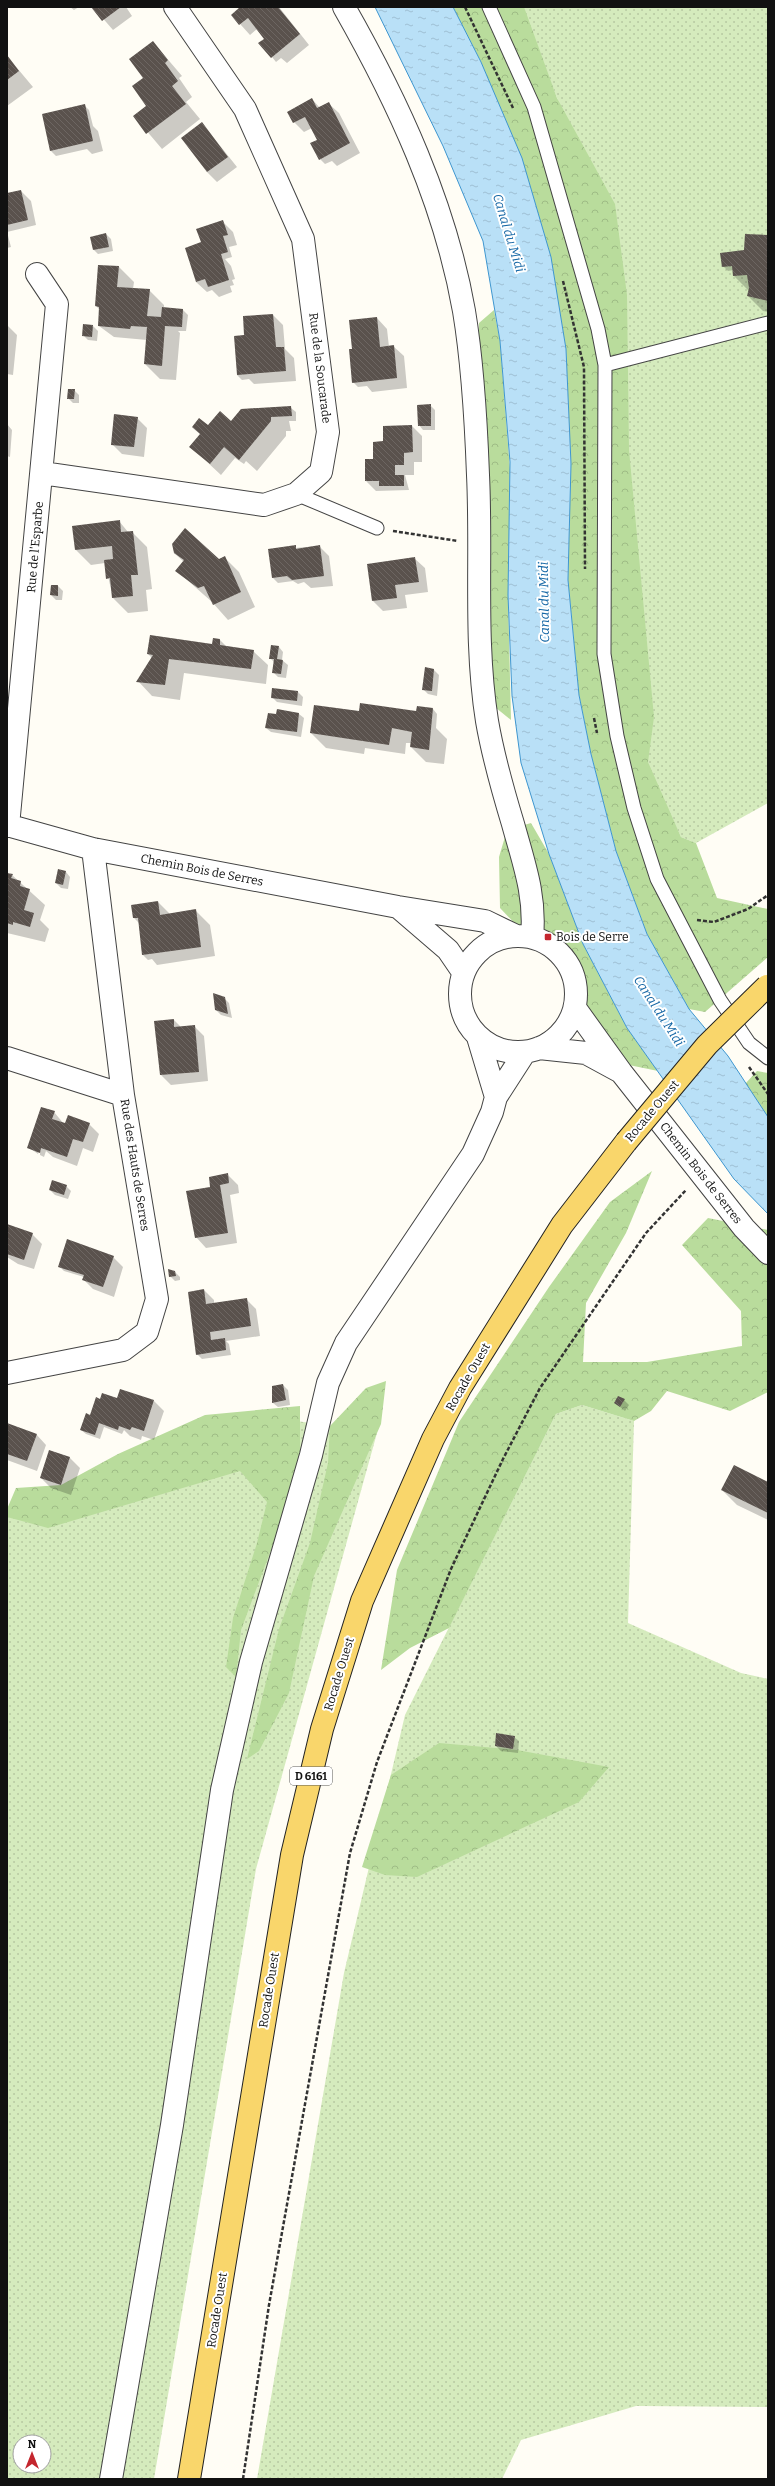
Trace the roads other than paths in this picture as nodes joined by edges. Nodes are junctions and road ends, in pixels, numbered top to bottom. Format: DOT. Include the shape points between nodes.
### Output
graph roads {
  1 [pos="175,7"];
  2 [pos="344,7"];
  3 [pos="489,7"];
  4 [pos="38,274"];
  5 [pos="768,323"];
  6 [pos="605,365"];
  7 [pos="42,473"];
  8 [pos="296,494"];
  9 [pos="377,528"];
  10 [pos="8,826"];
  11 [pos="93,849"];
  12 [pos="398,907"];
  13 [pos="524,936"];
  14 [pos="463,972"];
  15 [pos="768,986"];
  16 [pos="575,1008"];
  17 [pos="478,1037"];
  18 [pos="532,1050"];
  19 [pos="7,1058"];
  20 [pos="768,1058"];
  21 [pos="622,1072"];
  22 [pos="123,1095"];
  23 [pos="496,1097"];
  24 [pos="768,1253"];
  25 [pos="7,1373"];
  26 [pos="111,2479"];
  27 [pos="189,2479"];
  1 -- 8 [label="street, Rue de la Soucarade" via="245,109 303,239 328,432 321,472"];
  2 -- 13 [label="street" via="372,56 407,127 440,216 464,311 475,430 479,650 487,722 504,794 532,888 534,919"];
  3 -- 6 [label="lane" via="534,107 598,329"];
  4 -- 7 [label="street, Rue de l'Esparbe" via="57,304"];
  5 -- 6 [label="lane"];
  6 -- 20 [label="lane" via="604,654 617,736 634,808 657,879 720,1000 749,1043"];
  7 -- 8 [label="street, Rue de la Soucarade" via="264,504"];
  7 -- 10 [label="street, Rue de l'Esparbe"];
  8 -- 9 [label="lane"];
  10 -- 11 [label="street, Chemin Bois de Serres"];
  11 -- 12 [label="street, Chemin Bois de Serres"];
  11 -- 22 [label="street, Rue des Hauts de Serres"];
  12 -- 13 [label="street, Chemin Bois de Serres" via="485,921"];
  12 -- 14 [label="street, Chemin Bois de Serres" via="448,950"];
  13 -- 14 [label="street" via="499,938 484,946"];
  13 -- 16 [label="street" via="549,944 563,956 576,990"];
  14 -- 17 [label="street" via="459,990 461,1008 467,1024"];
  15 -- 27 [label="main road, Rocade Ouest / D 6161, bridge" via="707,1045 626,1142 562,1225 460,1388 424,1460 362,1601 322,1728 292,1855"];
  16 -- 18 [label="street" via="568,1025 555,1039"];
  16 -- 21 [label="street, Chemin Bois de Serres"];
  17 -- 18 [label="street" via="493,1047 510,1052"];
  17 -- 23 [label="street"];
  18 -- 21 [label="street, Chemin Bois de Serres" via="586,1053"];
  18 -- 23 [label="street"];
  19 -- 22 [label="street"];
  21 -- 24 [label="street, Chemin Bois de Serres" via="744,1228"];
  22 -- 25 [label="street, Rue des Hauts de Serres" via="157,1299 147,1332 123,1350"];
  23 -- 26 [label="street" via="473,1154 346,1343 328,1383 311,1454 251,1662 222,1790 172,2125"];
}
